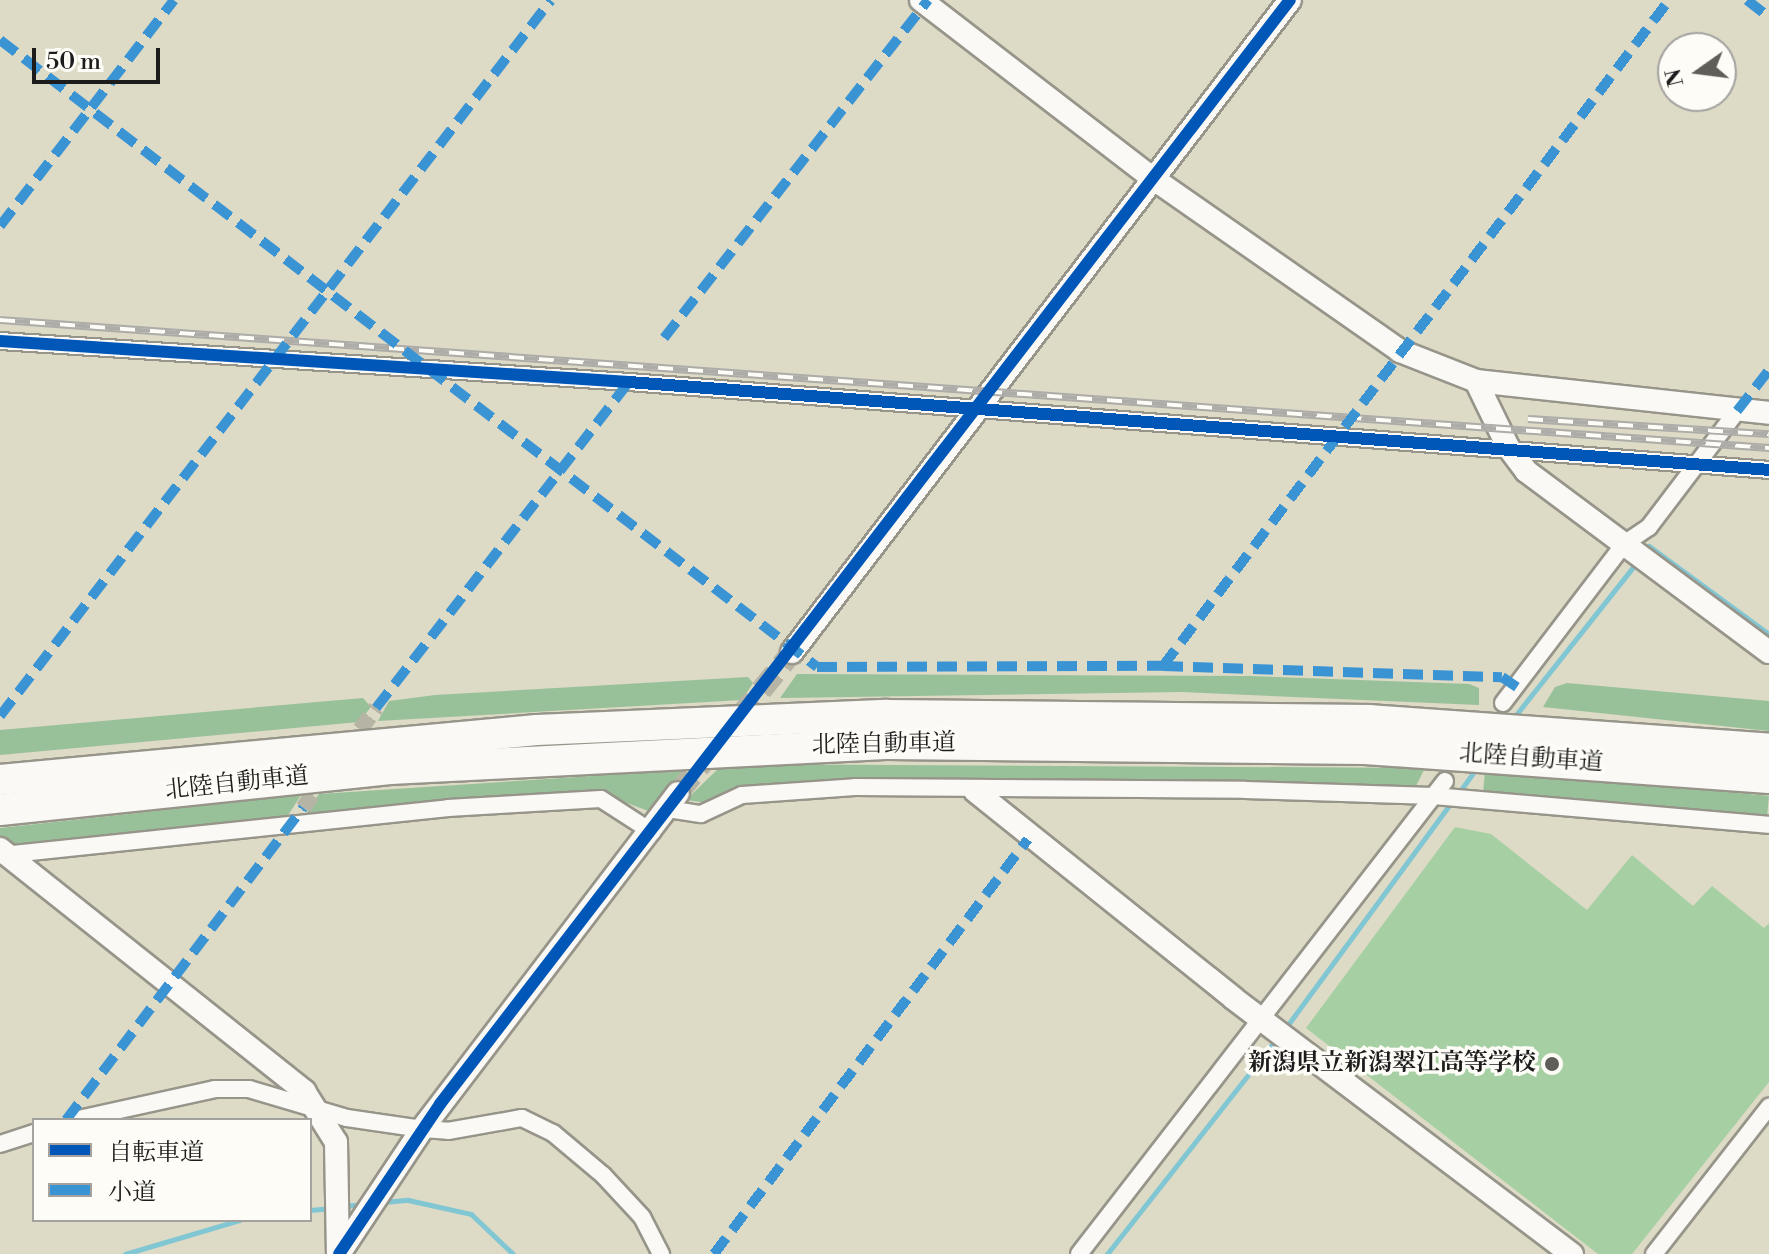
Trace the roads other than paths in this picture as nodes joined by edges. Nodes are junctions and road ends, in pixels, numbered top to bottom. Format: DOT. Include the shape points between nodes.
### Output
graph roads {
  1 [pos="921,0"];
  2 [pos="1290,0"];
  3 [pos="1151,177"];
  4 [pos="0,341"];
  5 [pos="1476,381"];
  6 [pos="977,409"];
  7 [pos="1737,411"];
  8 [pos="1769,413"];
  9 [pos="1508,447"];
  10 [pos="1697,465"];
  11 [pos="1769,470"];
  12 [pos="1624,544"];
  13 [pos="792,652"];
  14 [pos="1769,652"];
  15 [pos="1503,703"];
  16 [pos="1769,749"];
  17 [pos="1769,778"];
  18 [pos="0,780"];
  19 [pos="1445,781"];
  20 [pos="975,791"];
  21 [pos="1433,796"];
  22 [pos="673,801"];
  23 [pos="0,810"];
  24 [pos="1769,825"];
  25 [pos="652,832"];
  26 [pos="2,853"];
  27 [pos="1260,1018"];
  28 [pos="1769,1107"];
  29 [pos="314,1109"];
  30 [pos="83,1118"];
  31 [pos="422,1129"];
  32 [pos="32,1134"];
  33 [pos="0,1144"];
  34 [pos="338,1254"];
  35 [pos="661,1254"];
  36 [pos="1079,1254"];
  37 [pos="1572,1254"];
  38 [pos="1654,1254"];
  1 -- 3 [label="street"];
  2 -- 3 [label="street"];
  3 -- 5 [label="street" via="1372,334"];
  3 -- 6 [label="street" via="1077,283"];
  4 -- 6 [label="street"];
  5 -- 7 [label="street"];
  5 -- 9 [label="street"];
  6 -- 9 [label="street"];
  6 -- 13 [label="street"];
  7 -- 8 [label="street"];
  7 -- 10 [label="street"];
  9 -- 10 [label="street"];
  9 -- 12 [label="street" via="1526,471"];
  10 -- 11 [label="street"];
  10 -- 12 [label="street" via="1649,527"];
  12 -- 14 [label="street"];
  12 -- 15 [label="street"];
  16 -- 18 [label="highway, 北陸自動車道" via="1369,720 887,715 491,733"];
  17 -- 23 [label="highway, 北陸自動車道" via="1365,749 888,744 390,769"];
  19 -- 21 [label="street"];
  20 -- 21 [label="street"];
  20 -- 22 [label="street" via="790,790 742,795 701,814"];
  20 -- 27 [label="street" via="1028,839"];
  21 -- 24 [label="street"];
  21 -- 27 [label="street"];
  22 -- 25 [label="street"];
  25 -- 26 [label="street" via="601,799 448,808"];
  25 -- 31 [label="street"];
  26 -- 29 [label="street" via="269,1062 304,1091"];
  27 -- 36 [label="street"];
  27 -- 37 [label="street"];
  28 -- 38 [label="street"];
  29 -- 30 [label="street" via="249,1089 215,1089"];
  29 -- 31 [label="street"];
  29 -- 34 [label="street" via="336,1142"];
  31 -- 34 [label="street"];
  31 -- 35 [label="street" via="448,1131 522,1118 553,1133 642,1217"];
  32 -- 33 [label="street"];
}
